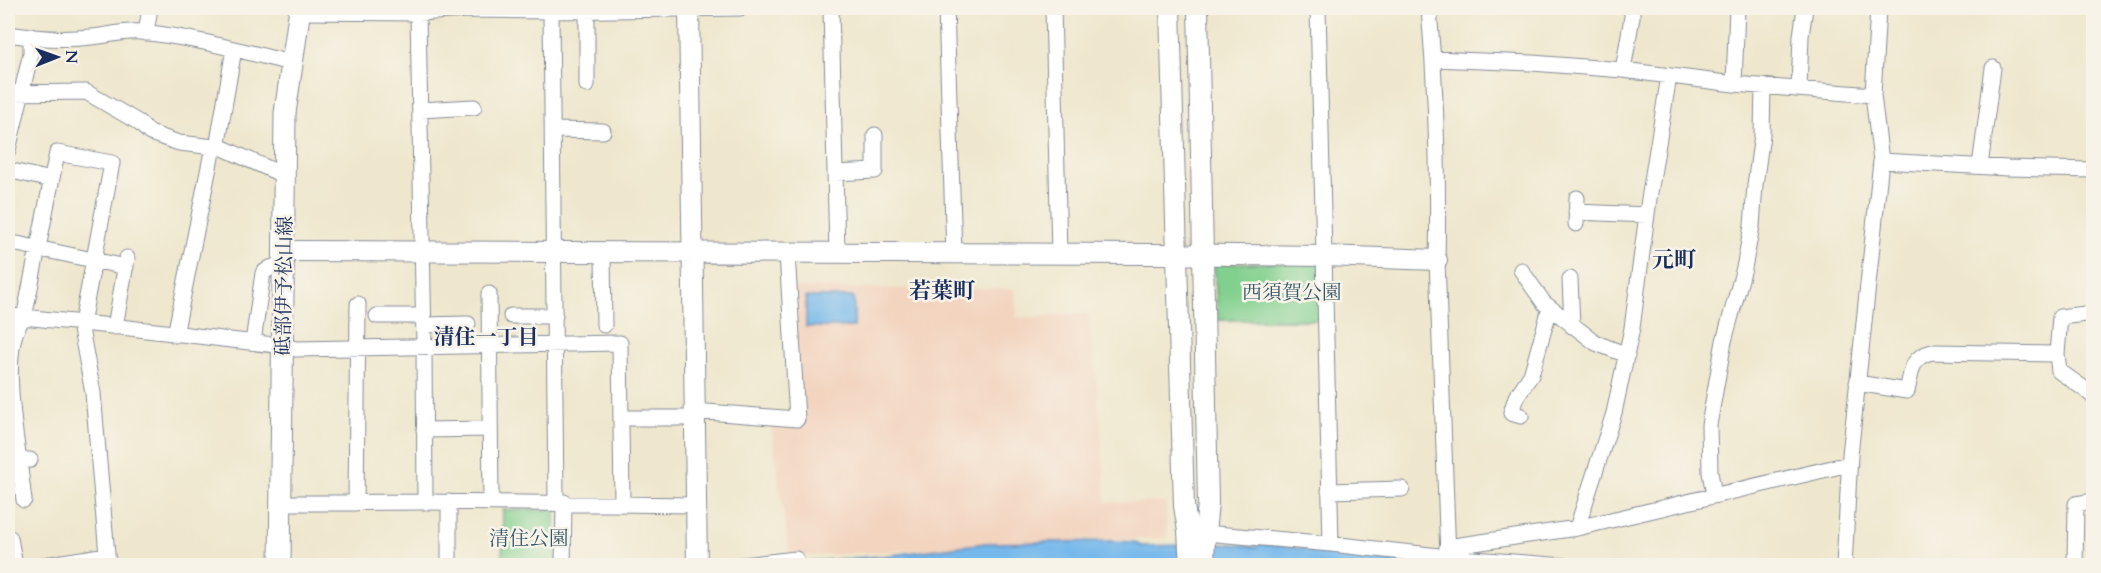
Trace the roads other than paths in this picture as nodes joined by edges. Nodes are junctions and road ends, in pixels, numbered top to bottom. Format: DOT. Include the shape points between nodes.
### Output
graph roads {
  1 [pos="150,8"];
  2 [pos="689,8"];
  3 [pos="740,8"];
  4 [pos="831,8"];
  5 [pos="946,8"];
  6 [pos="1053,8"];
  7 [pos="1170,8"];
  8 [pos="1198,8"];
  9 [pos="1318,8"];
  10 [pos="1429,8"];
  11 [pos="1632,8"];
  12 [pos="1737,8"];
  13 [pos="1804,8"];
  14 [pos="1878,8"];
  15 [pos="468,9"];
  16 [pos="300,10"];
  17 [pos="377,10"];
  18 [pos="587,10"];
  19 [pos="551,11"];
  20 [pos="418,13"];
  21 [pos="146,33"];
  22 [pos="8,34"];
  23 [pos="31,36"];
  24 [pos="234,49"];
  25 [pos="1433,59"];
  26 [pos="291,63"];
  27 [pos="1993,68"];
  28 [pos="1623,70"];
  29 [pos="1670,76"];
  30 [pos="1734,84"];
  31 [pos="587,85"];
  32 [pos="1763,87"];
  33 [pos="1799,89"];
  34 [pos="14,93"];
  35 [pos="1873,95"];
  36 [pos="474,108"];
  37 [pos="420,110"];
  38 [pos="553,130"];
  39 [pos="603,131"];
  40 [pos="879,142"];
  41 [pos="215,147"];
  42 [pos="8,150"];
  43 [pos="1881,161"];
  44 [pos="1980,166"];
  45 [pos="8,170"];
  46 [pos="2094,170"];
  47 [pos="835,173"];
  48 [pos="285,177"];
  49 [pos="51,180"];
  50 [pos="1576,211"];
  51 [pos="1647,215"];
  52 [pos="8,242"];
  53 [pos="37,249"];
  54 [pos="422,251"];
  55 [pos="555,251"];
  56 [pos="603,252"];
  57 [pos="692,253"];
  58 [pos="786,253"];
  59 [pos="837,253"];
  60 [pos="954,254"];
  61 [pos="1059,254"];
  62 [pos="1178,255"];
  63 [pos="1202,255"];
  64 [pos="1324,256"];
  65 [pos="285,257"];
  66 [pos="93,260"];
  67 [pos="1437,260"];
  68 [pos="1521,270"];
  69 [pos="1570,279"];
  70 [pos="489,294"];
  71 [pos="358,304"];
  72 [pos="1550,309"];
  73 [pos="2094,313"];
  74 [pos="13,315"];
  75 [pos="377,316"];
  76 [pos="512,316"];
  77 [pos="555,316"];
  78 [pos="424,321"];
  79 [pos="81,322"];
  80 [pos="468,324"];
  81 [pos="604,325"];
  82 [pos="1572,326"];
  83 [pos="116,327"];
  84 [pos="174,334"];
  85 [pos="252,342"];
  86 [pos="555,344"];
  87 [pos="490,345"];
  88 [pos="284,346"];
  89 [pos="424,346"];
  90 [pos="358,348"];
  91 [pos="2057,354"];
  92 [pos="1627,355"];
  93 [pos="1857,383"];
  94 [pos="2094,397"];
  95 [pos="10,411"];
  96 [pos="694,414"];
  97 [pos="1521,416"];
  98 [pos="621,418"];
  99 [pos="490,429"];
  100 [pos="424,430"];
  101 [pos="1849,464"];
  102 [pos="1402,489"];
  103 [pos="1329,491"];
  104 [pos="1714,495"];
  105 [pos="24,500"];
  106 [pos="2094,501"];
  107 [pos="425,502"];
  108 [pos="449,502"];
  109 [pos="491,502"];
  110 [pos="560,502"];
  111 [pos="281,503"];
  112 [pos="356,503"];
  113 [pos="622,504"];
  114 [pos="696,505"];
  115 [pos="1577,528"];
  116 [pos="1196,535"];
  117 [pos="10,538"];
  118 [pos="1331,544"];
  119 [pos="1447,557"];
  120 [pos="796,559"];
  121 [pos="107,560"];
  122 [pos="15,566"];
  123 [pos="38,566"];
  124 [pos="280,566"];
  125 [pos="449,566"];
  126 [pos="563,566"];
  127 [pos="697,566"];
  128 [pos="734,566"];
  129 [pos="1190,566"];
  130 [pos="1204,566"];
  131 [pos="1565,566"];
  132 [pos="1844,566"];
  133 [pos="2075,566"];
  1 -- 21 [label="street"];
  2 -- 3 [label="street"];
  2 -- 18 [label="street"];
  2 -- 57 [label="street"];
  4 -- 47 [label="street"];
  5 -- 60 [label="street"];
  6 -- 61 [label="street"];
  7 -- 62 [label="street"];
  8 -- 63 [label="street"];
  9 -- 64 [label="street"];
  10 -- 25 [label="street"];
  11 -- 28 [label="street"];
  12 -- 30 [label="street"];
  13 -- 33 [label="street"];
  14 -- 35 [label="street"];
  15 -- 19 [label="street"];
  15 -- 20 [label="street"];
  16 -- 17 [label="street"];
  16 -- 26 [label="main road, 砥部伊予松山線"];
  17 -- 20 [label="street"];
  18 -- 19 [label="street"];
  18 -- 31 [label="street"];
  19 -- 38 [label="street"];
  20 -- 37 [label="street"];
  21 -- 23 [label="street" via="72,38"];
  21 -- 24 [label="street"];
  22 -- 23 [label="street"];
  23 -- 34 [label="street" via="31,53"];
  24 -- 26 [label="street"];
  24 -- 41 [label="street"];
  25 -- 28 [label="street"];
  25 -- 67 [label="street"];
  26 -- 48 [label="main road, 砥部伊予松山線" via="285,113"];
  27 -- 44 [label="street"];
  28 -- 29 [label="street"];
  29 -- 30 [label="street"];
  29 -- 51 [label="street"];
  30 -- 32 [label="street"];
  32 -- 33 [label="street"];
  32 -- 104 [label="street" via="1752,226 1724,341 1709,425"];
  33 -- 35 [label="street"];
  34 -- 41 [label="street" via="86,92 150,133 179,143"];
  34 -- 42 [label="street"];
  35 -- 43 [label="street"];
  36 -- 37 [label="street"];
  37 -- 54 [label="street"];
  38 -- 39 [label="street"];
  38 -- 55 [label="street"];
  40 -- 47 [label="street" via="875,171"];
  41 -- 48 [label="street"];
  41 -- 84 [label="street"];
  43 -- 44 [label="street"];
  43 -- 93 [label="street"];
  44 -- 46 [label="street"];
  45 -- 49 [label="street"];
  47 -- 59 [label="street"];
  48 -- 65 [label="main road, 砥部伊予松山線"];
  49 -- 53 [label="street"];
  49 -- 66 [label="street" via="57,153 112,163"];
  50 -- 51 [label="street"];
  51 -- 92 [label="street"];
  52 -- 53 [label="street"];
  53 -- 66 [label="street"];
  53 -- 74 [label="street"];
  54 -- 55 [label="street"];
  54 -- 65 [label="street"];
  54 -- 78 [label="street"];
  55 -- 56 [label="street"];
  55 -- 77 [label="street"];
  56 -- 57 [label="street"];
  56 -- 81 [label="street"];
  57 -- 58 [label="street"];
  57 -- 96 [label="street"];
  58 -- 59 [label="street"];
  58 -- 96 [label="street" via="797,419"];
  59 -- 60 [label="street"];
  60 -- 61 [label="street"];
  61 -- 62 [label="street"];
  62 -- 63 [label="street"];
  62 -- 116 [label="street" via="1184,506"];
  63 -- 64 [label="street"];
  63 -- 116 [label="street" via="1208,503"];
  64 -- 67 [label="street"];
  64 -- 103 [label="street"];
  65 -- 85 [label="street" via="263,273"];
  65 -- 88 [label="main road, 砥部伊予松山線"];
  66 -- 79 [label="street"];
  66 -- 83 [label="street" via="126,263"];
  67 -- 119 [label="street"];
  68 -- 72 [label="street"];
  69 -- 82 [label="street"];
  70 -- 87 [label="street"];
  71 -- 90 [label="street"];
  72 -- 82 [label="street"];
  72 -- 97 [label="street" via="1531,375 1512,405 1511,413"];
  73 -- 91 [label="street" via="2060,317"];
  74 -- 79 [label="street"];
  74 -- 95 [label="street" via="17,324 8,350"];
  75 -- 78 [label="street"];
  76 -- 77 [label="street"];
  77 -- 86 [label="street"];
  78 -- 80 [label="street"];
  78 -- 89 [label="street"];
  79 -- 83 [label="street"];
  79 -- 121 [label="street" via="93,393"];
  82 -- 92 [label="street" via="1596,343"];
  83 -- 84 [label="street"];
  84 -- 85 [label="street"];
  85 -- 88 [label="street"];
  86 -- 87 [label="street"];
  86 -- 98 [label="street" via="620,343"];
  86 -- 110 [label="street"];
  87 -- 89 [label="street"];
  87 -- 99 [label="street"];
  88 -- 90 [label="street"];
  88 -- 111 [label="main road, 砥部伊予松山線"];
  89 -- 90 [label="street"];
  89 -- 100 [label="street"];
  90 -- 112 [label="street"];
  91 -- 93 [label="street" via="1932,352 1916,359 1907,391"];
  91 -- 94 [label="street" via="2059,371"];
  92 -- 115 [label="street" via="1614,412"];
  93 -- 101 [label="street"];
  95 -- 105 [label="street" via="24,461"];
  96 -- 98 [label="street"];
  96 -- 114 [label="street"];
  98 -- 113 [label="street"];
  99 -- 100 [label="street"];
  99 -- 109 [label="street"];
  100 -- 107 [label="street"];
  101 -- 104 [label="street"];
  101 -- 132 [label="street"];
  102 -- 103 [label="street"];
  103 -- 118 [label="street"];
  104 -- 115 [label="street"];
  106 -- 133 [label="street" via="2076,504"];
  107 -- 108 [label="street"];
  107 -- 112 [label="street"];
  108 -- 109 [label="street"];
  108 -- 125 [label="street"];
  109 -- 110 [label="street"];
  110 -- 113 [label="street"];
  110 -- 126 [label="street"];
  111 -- 112 [label="street"];
  111 -- 124 [label="main road, 砥部伊予松山線"];
  113 -- 114 [label="street"];
  114 -- 127 [label="street"];
  115 -- 119 [label="street"];
  116 -- 118 [label="street"];
  116 -- 129 [label="street"];
  116 -- 130 [label="street"];
  117 -- 122 [label="street"];
  118 -- 119 [label="street"];
  119 -- 131 [label="street"];
  120 -- 128 [label="street"];
  121 -- 123 [label="street"];
}
